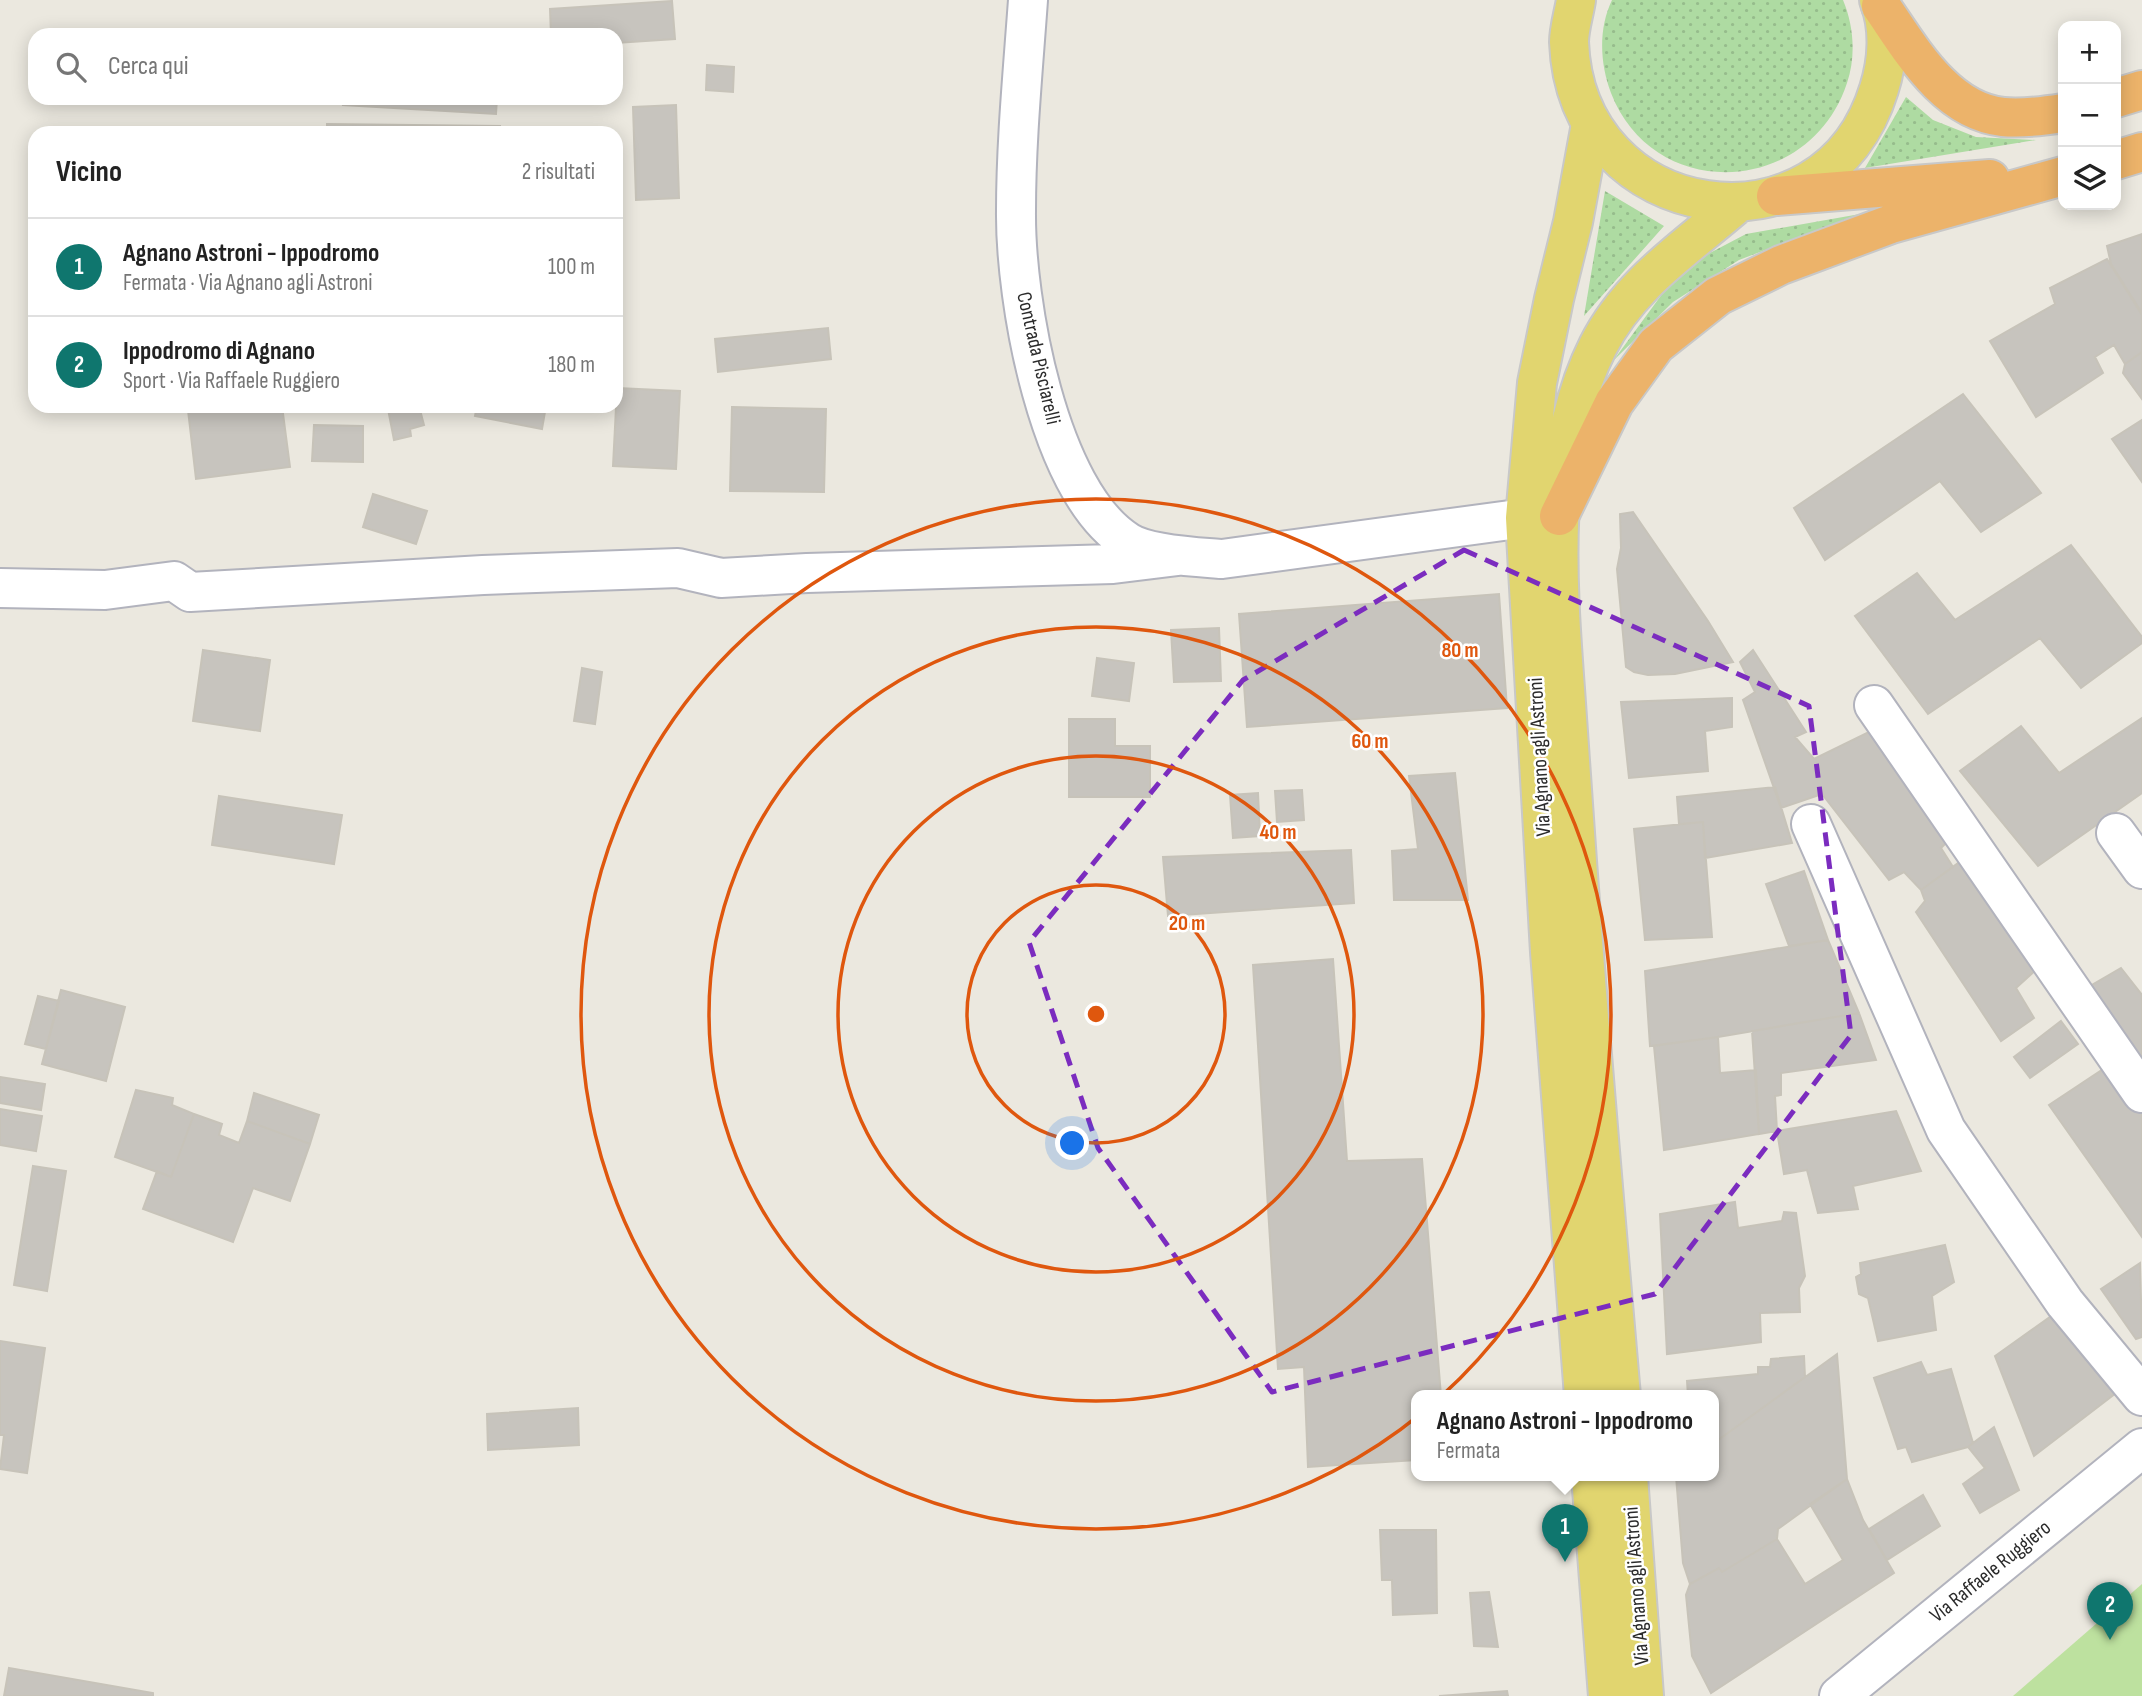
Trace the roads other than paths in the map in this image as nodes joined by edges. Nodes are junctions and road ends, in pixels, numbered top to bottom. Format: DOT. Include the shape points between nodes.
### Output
graph roads {
  1 [pos="1028,0"];
  2 [pos="1576,0"];
  3 [pos="1880,3"];
  4 [pos="2142,90"];
  5 [pos="2121,96"];
  6 [pos="2058,114"];
  7 [pos="1591,124"];
  8 [pos="2142,152"];
  9 [pos="2121,158"];
  10 [pos="2058,175"];
  11 [pos="2058,176"];
  12 [pos="1776,196"];
  13 [pos="1738,203"];
  14 [pos="1542,517"];
  15 [pos="1178,556"];
  16 [pos="0,588"];
  17 [pos="1874,705"];
  18 [pos="1811,824"];
  19 [pos="2116,833"];
  20 [pos="2142,869"];
  21 [pos="2142,1093"];
  22 [pos="1584,1390"];
  23 [pos="1620,1390"];
  24 [pos="2142,1396"];
  25 [pos="2142,1448"];
  26 [pos="1591,1481"];
  27 [pos="1628,1481"];
  28 [pos="1649,1688"];
  29 [pos="1608,1696"];
  30 [pos="1839,1696"];
  1 -- 15 [label="street, Contrada Pisciarelli" via="1016,213 1024,307 1044,403 1071,474 1094,512 1129,543"];
  2 -- 7 [label="main road" via="1569,40 1574,83"];
  3 -- 6 [label="highway" via="1931,77 1970,107 2001,117"];
  3 -- 12 [label="main road" via="1886,40 1884,74 1874,107 1835,162"];
  4 -- 5 [label="highway"];
  7 -- 13 [label="main road" via="1618,159 1653,184 1695,199"];
  7 -- 14 [label="main road, Via Agnano agli Astroni" via="1537,383"];
  8 -- 9 [label="highway"];
  10 -- 12 [label="highway"];
  11 -- 14 [label="highway" via="1891,224 1781,265 1718,296 1656,345"];
  12 -- 13 [label="main road"];
  13 -- 14 [label="main road, Via Agnano agli Astroni" via="1682,247 1618,311 1581,389"];
  14 -- 15 [label="street, Contrada Pisciarelli" via="1222,559"];
  14 -- 22 [label="main road, Via Agnano agli Astroni" via="1550,952"];
  14 -- 23 [label="main road, Via Agnano agli Astroni" via="1560,624"];
  15 -- 16 [label="street" via="1113,564 720,578 678,568 190,592 174,581 106,590"];
  17 -- 21 [label="street"];
  18 -- 24 [label="street" via="1946,1130 2065,1303"];
  19 -- 20 [label="street"];
  25 -- 30 [label="street, Via Raffaele Ruggiero"];
  26 -- 29 [label="main road, Via Agnano agli Astroni"];
  27 -- 28 [label="main road, Via Agnano agli Astroni"];
}
